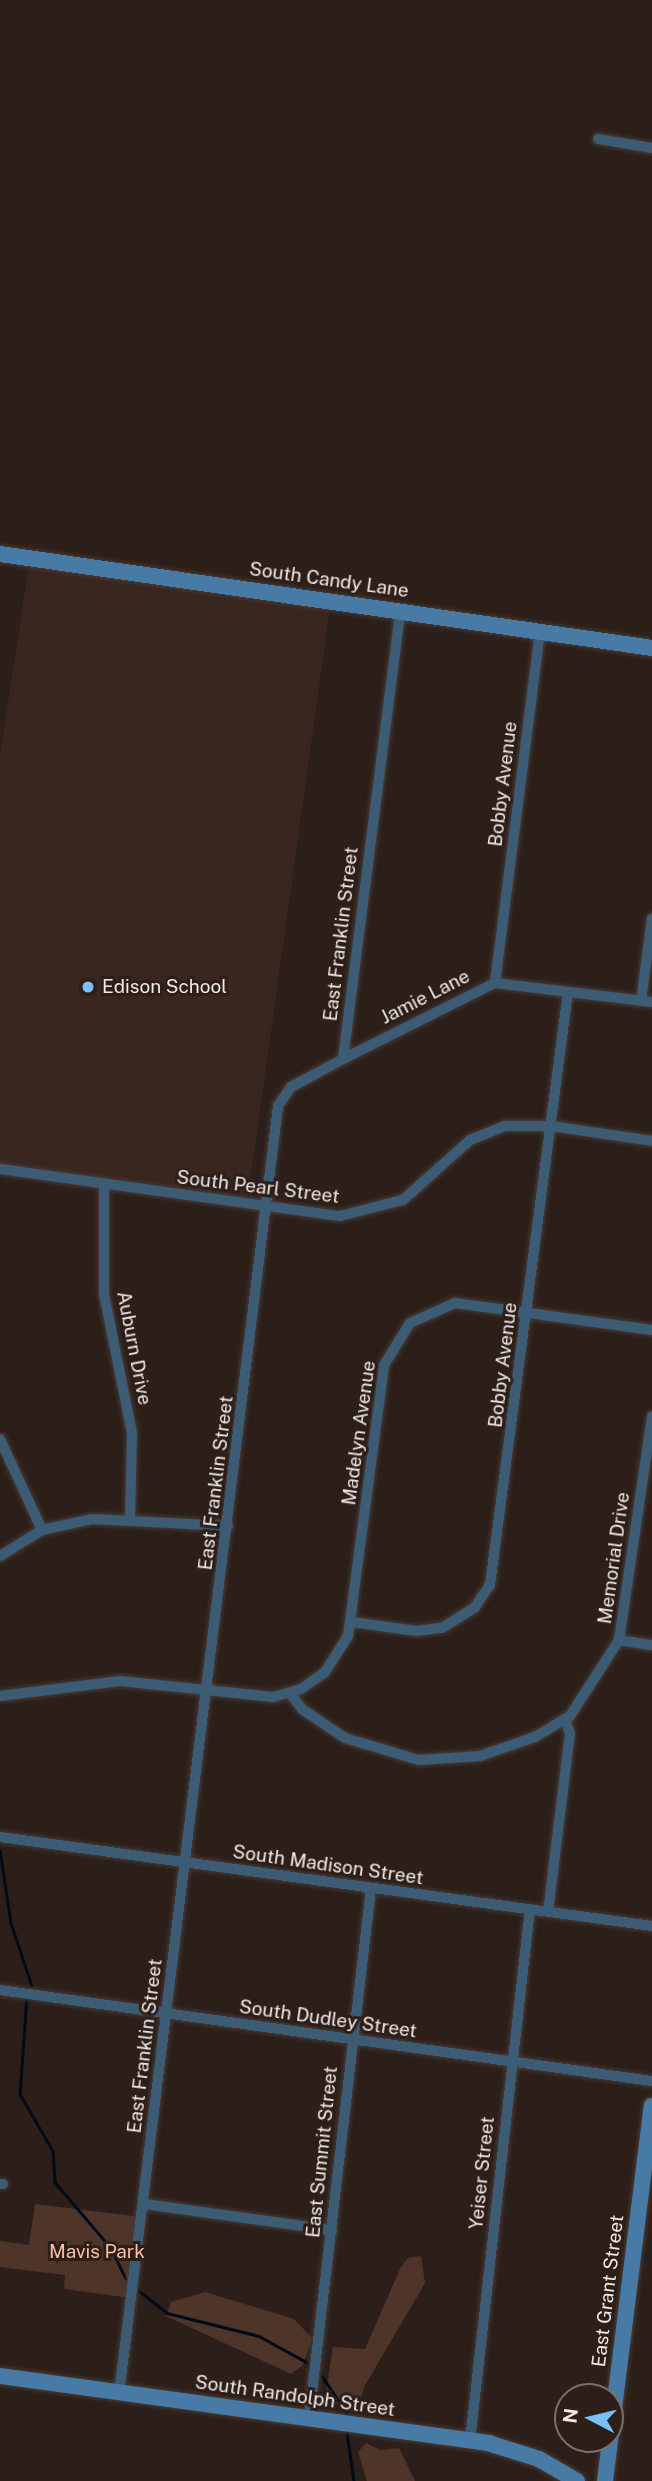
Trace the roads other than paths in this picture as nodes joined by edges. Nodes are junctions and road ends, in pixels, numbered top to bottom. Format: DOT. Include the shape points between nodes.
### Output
graph roads {
  1 [pos="598,139"];
  2 [pos="652,148"];
  3 [pos="0,554"];
  4 [pos="400,611"];
  5 [pos="540,632"];
  6 [pos="652,648"];
  7 [pos="652,919"];
  8 [pos="495,983"];
  9 [pos="568,992"];
  10 [pos="647,1002"];
  11 [pos="343,1059"];
  12 [pos="551,1126"];
  13 [pos="652,1141"];
  14 [pos="0,1169"];
  15 [pos="104,1184"];
  16 [pos="267,1207"];
  17 [pos="527,1312"];
  18 [pos="652,1330"];
  19 [pos="652,1416"];
  20 [pos="0,1439"];
  21 [pos="130,1518"];
  22 [pos="228,1526"];
  23 [pos="42,1530"];
  24 [pos="0,1556"];
  25 [pos="352,1622"];
  26 [pos="619,1640"];
  27 [pos="652,1645"];
  28 [pos="208,1689"];
  29 [pos="290,1693"];
  30 [pos="0,1696"];
  31 [pos="565,1719"];
  32 [pos="0,1837"];
  33 [pos="185,1864"];
  34 [pos="371,1889"];
  35 [pos="530,1909"];
  36 [pos="548,1912"];
  37 [pos="652,1926"];
  38 [pos="0,1990"];
  39 [pos="166,2013"];
  40 [pos="352,2040"];
  41 [pos="512,2062"];
  42 [pos="652,2081"];
  43 [pos="652,2106"];
  44 [pos="144,2204"];
  45 [pos="332,2230"];
  46 [pos="0,2376"];
  47 [pos="119,2394"];
  48 [pos="309,2418"];
  49 [pos="470,2441"];
  50 [pos="578,2481"];
  51 [pos="605,2481"];
  1 -- 2 [label="street"];
  3 -- 4 [label="main road, South Candy Lane"];
  4 -- 5 [label="main road, South Candy Lane"];
  4 -- 11 [label="street, East Franklin Street"];
  5 -- 6 [label="main road, South Candy Lane"];
  5 -- 8 [label="street, Bobby Avenue"];
  7 -- 10 [label="street"];
  8 -- 9 [label="street, Jamie Lane"];
  8 -- 11 [label="street, Jamie Lane"];
  9 -- 10 [label="street, Jamie Lane"];
  9 -- 12 [label="street, Bobby Avenue"];
  11 -- 16 [label="street, East Franklin Street" via="283,1096"];
  12 -- 13 [label="street, South Pearl Street"];
  12 -- 16 [label="street, South Pearl Street" via="504,1126 481,1134 423,1186 382,1210 340,1216"];
  12 -- 17 [label="street, Bobby Avenue"];
  14 -- 15 [label="street, South Pearl Street"];
  15 -- 16 [label="street, South Pearl Street"];
  15 -- 21 [label="street, Auburn Drive" via="104,1294 132,1433"];
  16 -- 22 [label="street, East Franklin Street"];
  17 -- 18 [label="street, Madelyn Avenue"];
  17 -- 25 [label="street, Madelyn Avenue" via="443,1305 410,1323 394,1342 384,1365"];
  17 -- 25 [label="street, Bobby Avenue" via="496,1560 484,1597 454,1623 429,1630"];
  19 -- 26 [label="street, Memorial Drive"];
  20 -- 23 [label="street"];
  21 -- 22 [label="street"];
  21 -- 23 [label="street"];
  22 -- 28 [label="street, East Franklin Street"];
  23 -- 24 [label="street"];
  25 -- 29 [label="street, Madelyn Avenue" via="334,1662"];
  26 -- 27 [label="street"];
  26 -- 31 [label="street, Memorial Drive" via="596,1684"];
  28 -- 29 [label="street" via="273,1697"];
  28 -- 30 [label="street" via="120,1681"];
  28 -- 33 [label="street, East Franklin Street"];
  29 -- 31 [label="street, Memorial Drive" via="302,1709 345,1738 419,1760 480,1756 535,1737"];
  31 -- 36 [label="street" via="570,1734"];
  32 -- 33 [label="street, South Madison Street"];
  33 -- 34 [label="street, South Madison Street"];
  33 -- 39 [label="street, East Franklin Street"];
  34 -- 35 [label="street, South Madison Street"];
  34 -- 40 [label="street, East Summit Street"];
  35 -- 36 [label="street, South Madison Street"];
  35 -- 41 [label="street, Yeiser Street"];
  36 -- 37 [label="street, South Madison Street"];
  38 -- 39 [label="street, South Dudley Street"];
  39 -- 40 [label="street, South Dudley Street"];
  39 -- 44 [label="street, East Franklin Street"];
  40 -- 41 [label="street, South Dudley Street"];
  40 -- 45 [label="street, East Summit Street"];
  41 -- 42 [label="street, South Dudley Street"];
  41 -- 49 [label="street, Yeiser Street"];
  43 -- 51 [label="main road, East Grant Street"];
  44 -- 45 [label="street"];
  44 -- 47 [label="street, East Franklin Street"];
  45 -- 48 [label="street, East Summit Street"];
  46 -- 47 [label="main road, South Randolph Street"];
  47 -- 48 [label="main road, South Randolph Street"];
  48 -- 49 [label="main road, South Randolph Street"];
  49 -- 50 [label="main road, South Randolph Street" via="522,2452"];
}
